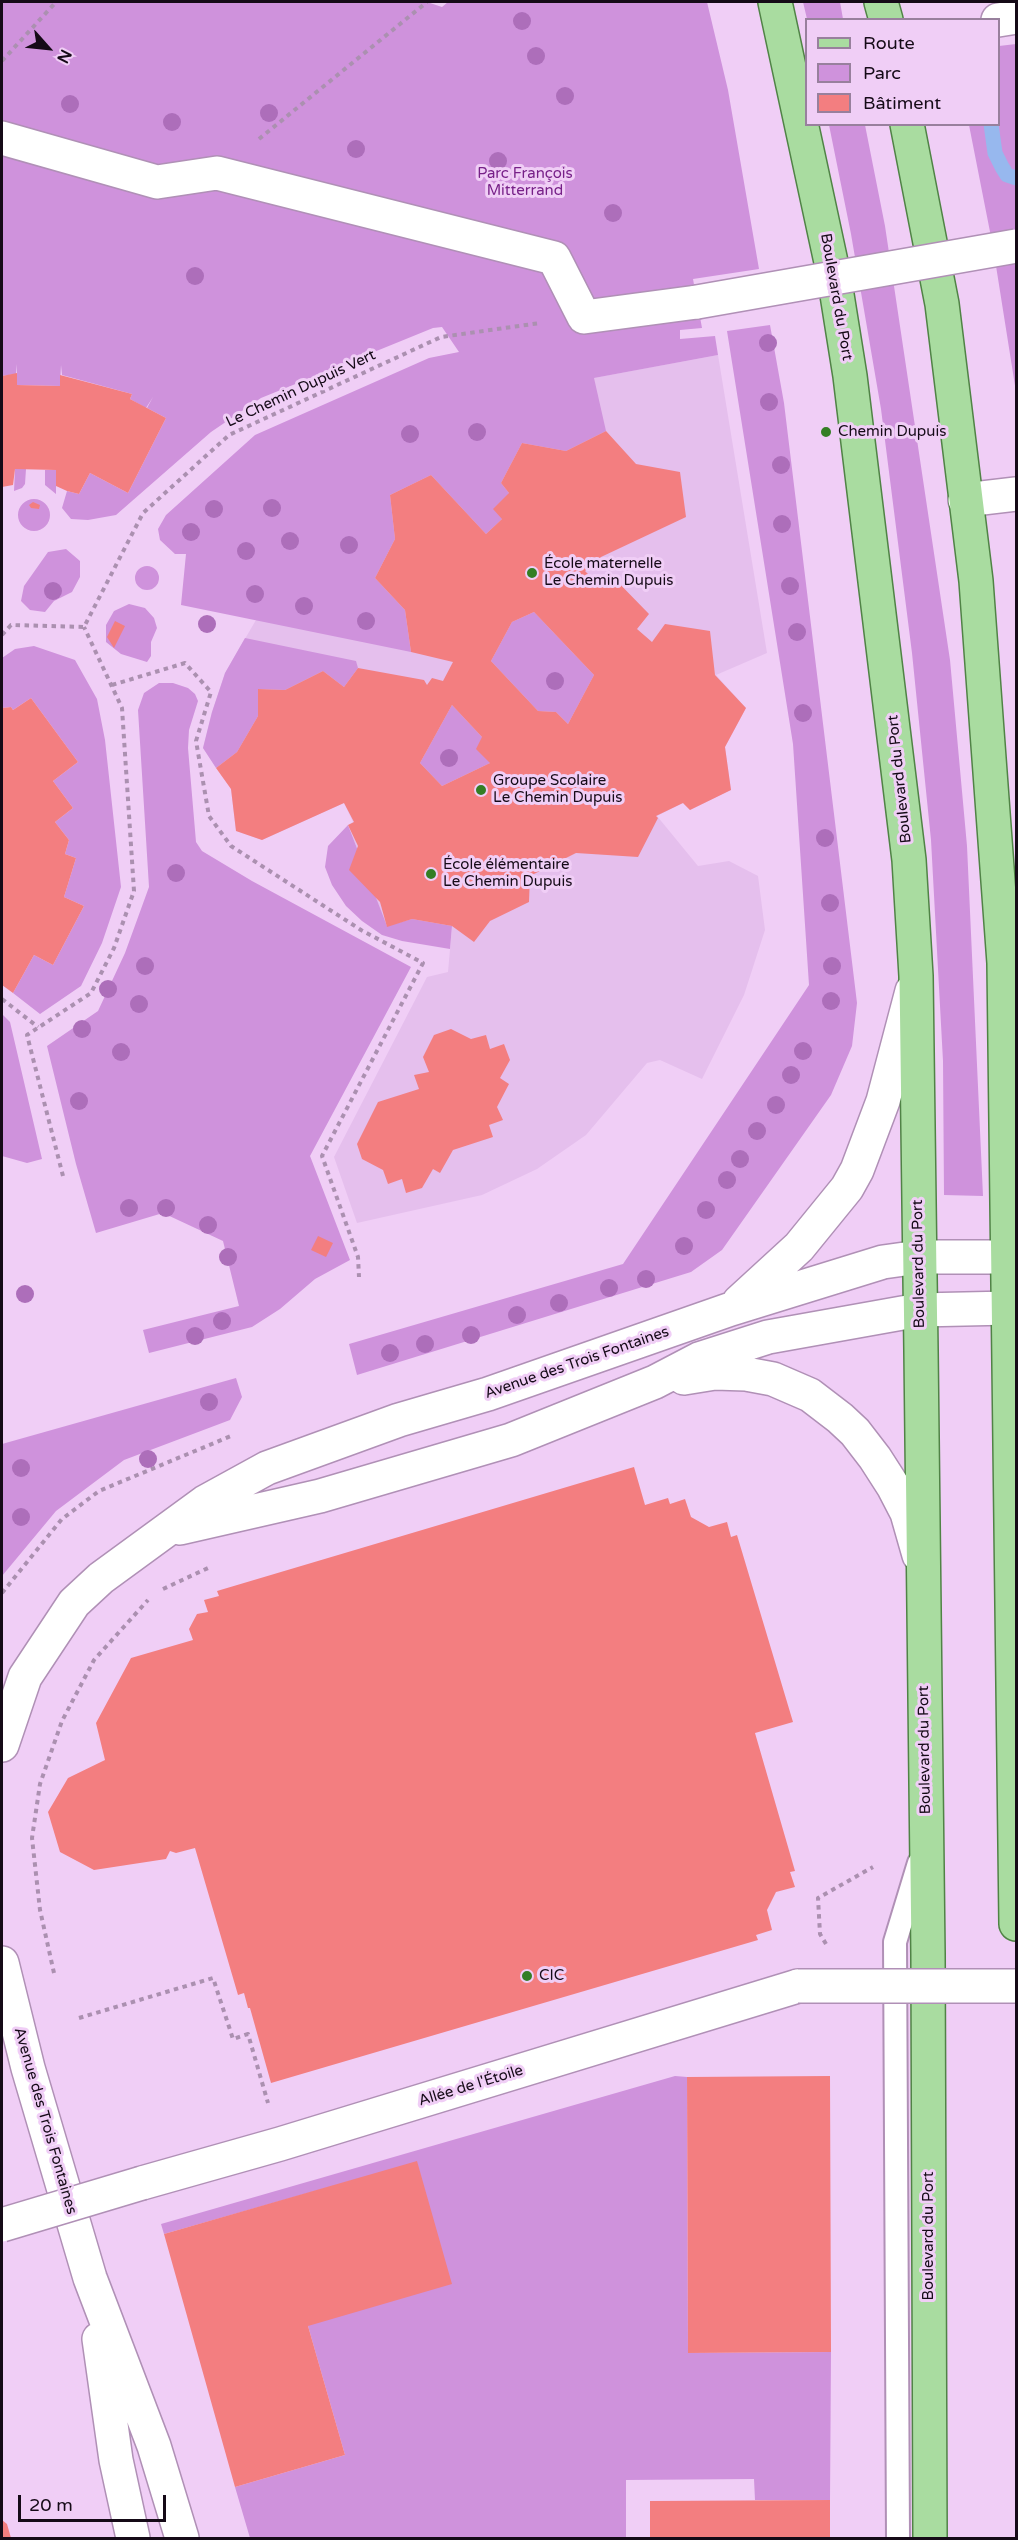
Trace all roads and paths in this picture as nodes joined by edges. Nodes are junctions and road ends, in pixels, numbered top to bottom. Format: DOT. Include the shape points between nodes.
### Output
graph roads {
  1 [pos="56,2"];
  2 [pos="427,2"];
  3 [pos="775,2"];
  4 [pos="881,2"];
  5 [pos="1017,17"];
  6 [pos="885,18"];
  7 [pos="1000,20"];
  8 [pos="2,61"];
  9 [pos="908,126"];
  10 [pos="2,138"];
  11 [pos="217,173"];
  12 [pos="1017,246"];
  13 [pos="584,317"];
  14 [pos="1017,494"];
  15 [pos="965,500"];
  16 [pos="84,627"];
  17 [pos="2,635"];
  18 [pos="112,685"];
  19 [pos="916,976"];
  20 [pos="2,999"];
  21 [pos="38,1027"];
  22 [pos="63,1176"];
  23 [pos="919,1257"];
  24 [pos="1013,1257"];
  25 [pos="359,1277"];
  26 [pos="1010,1308"];
  27 [pos="731,1309"];
  28 [pos="919,1310"];
  29 [pos="655,1382"];
  30 [pos="164,1532"];
  31 [pos="217,1564"];
  32 [pos="922,1573"];
  33 [pos="2,1745"];
  34 [pos="926,1842"];
  35 [pos="873,1867"];
  36 [pos="1017,1924"];
  37 [pos="830,1950"];
  38 [pos="2,1963"];
  39 [pos="54,1973"];
  40 [pos="1017,1986"];
  41 [pos="79,2018"];
  42 [pos="266,2097"];
  43 [pos="2,2224"];
  44 [pos="90,2278"];
  45 [pos="133,2538"];
  46 [pos="182,2538"];
  47 [pos="898,2538"];
  48 [pos="930,2538"];
  1 -- 8 [label="path"];
  2 -- 11 [label="path"];
  3 -- 19 [label="main road, Boulevard du Port" via="831,265 850,376 895,730"];
  4 -- 6 [label="main road"];
  5 -- 7 [label="street"];
  9 -- 15 [label="main road" via="942,304"];
  10 -- 11 [label="street" via="157,182"];
  11 -- 13 [label="street" via="554,258"];
  12 -- 13 [label="street, bridge" via="697,302"];
  13 -- 16 [label="path, Le Chemin Dupuis Vert" via="441,337 229,435 143,513"];
  14 -- 15 [label="street"];
  15 -- 24 [label="main road" via="977,592 1004,963"];
  16 -- 17 [label="path" via="11,625"];
  16 -- 18 [label="path"];
  18 -- 21 [label="path" via="122,708 134,891 114,948 91,993"];
  18 -- 25 [label="path" via="185,663 211,692 196,741 209,816 231,846 361,930 423,963 322,1156 358,1257"];
  19 -- 23 [label="main road, Boulevard du Port"];
  19 -- 27 [label="street" via="873,1134 852,1179 799,1247"];
  20 -- 21 [label="path"];
  21 -- 22 [label="path" via="27,1035"];
  23 -- 24 [label="street, Avenue des Trois Fontaines"];
  23 -- 27 [label="street, Avenue des Trois Fontaines" via="883,1262"];
  23 -- 28 [label="main road, Boulevard du Port"];
  24 -- 26 [label="main road"];
  26 -- 28 [label="street, Avenue des Trois Fontaines"];
  26 -- 36 [label="main road"];
  27 -- 30 [label="street, Avenue des Trois Fontaines" via="488,1394 288,1458 205,1502"];
  28 -- 29 [label="street, Avenue des Trois Fontaines" via="768,1337 699,1359"];
  28 -- 32 [label="main road, Boulevard du Port"];
  29 -- 30 [label="street, Avenue des Trois Fontaines" via="511,1440 320,1496"];
  29 -- 32 [label="street" via="715,1373 746,1374 773,1379 810,1395 855,1432 876,1458 906,1513"];
  30 -- 33 [label="street, Avenue des Trois Fontaines" via="101,1578 74,1604 25,1677"];
  31 -- 39 [label="path" via="154,1593 94,1659 62,1721 40,1784 32,1838 40,1910"];
  32 -- 34 [label="main road, Boulevard du Port"];
  34 -- 47 [label="lane" via="895,1942"];
  34 -- 48 [label="main road, Boulevard du Port"];
  35 -- 37 [label="path" via="819,1898 820,1934"];
  38 -- 44 [label="street, Avenue des Trois Fontaines" via="28,2068"];
  40 -- 43 [label="street, Allée de l'Étoile, bridge" via="798,1986"];
  41 -- 42 [label="path" via="213,1978 233,2039 248,2034"];
  44 -- 45 [label="street, Avenue des Trois Fontaines" via="116,2460"];
  44 -- 46 [label="street, Avenue des Trois Fontaines" via="154,2446"];
}
